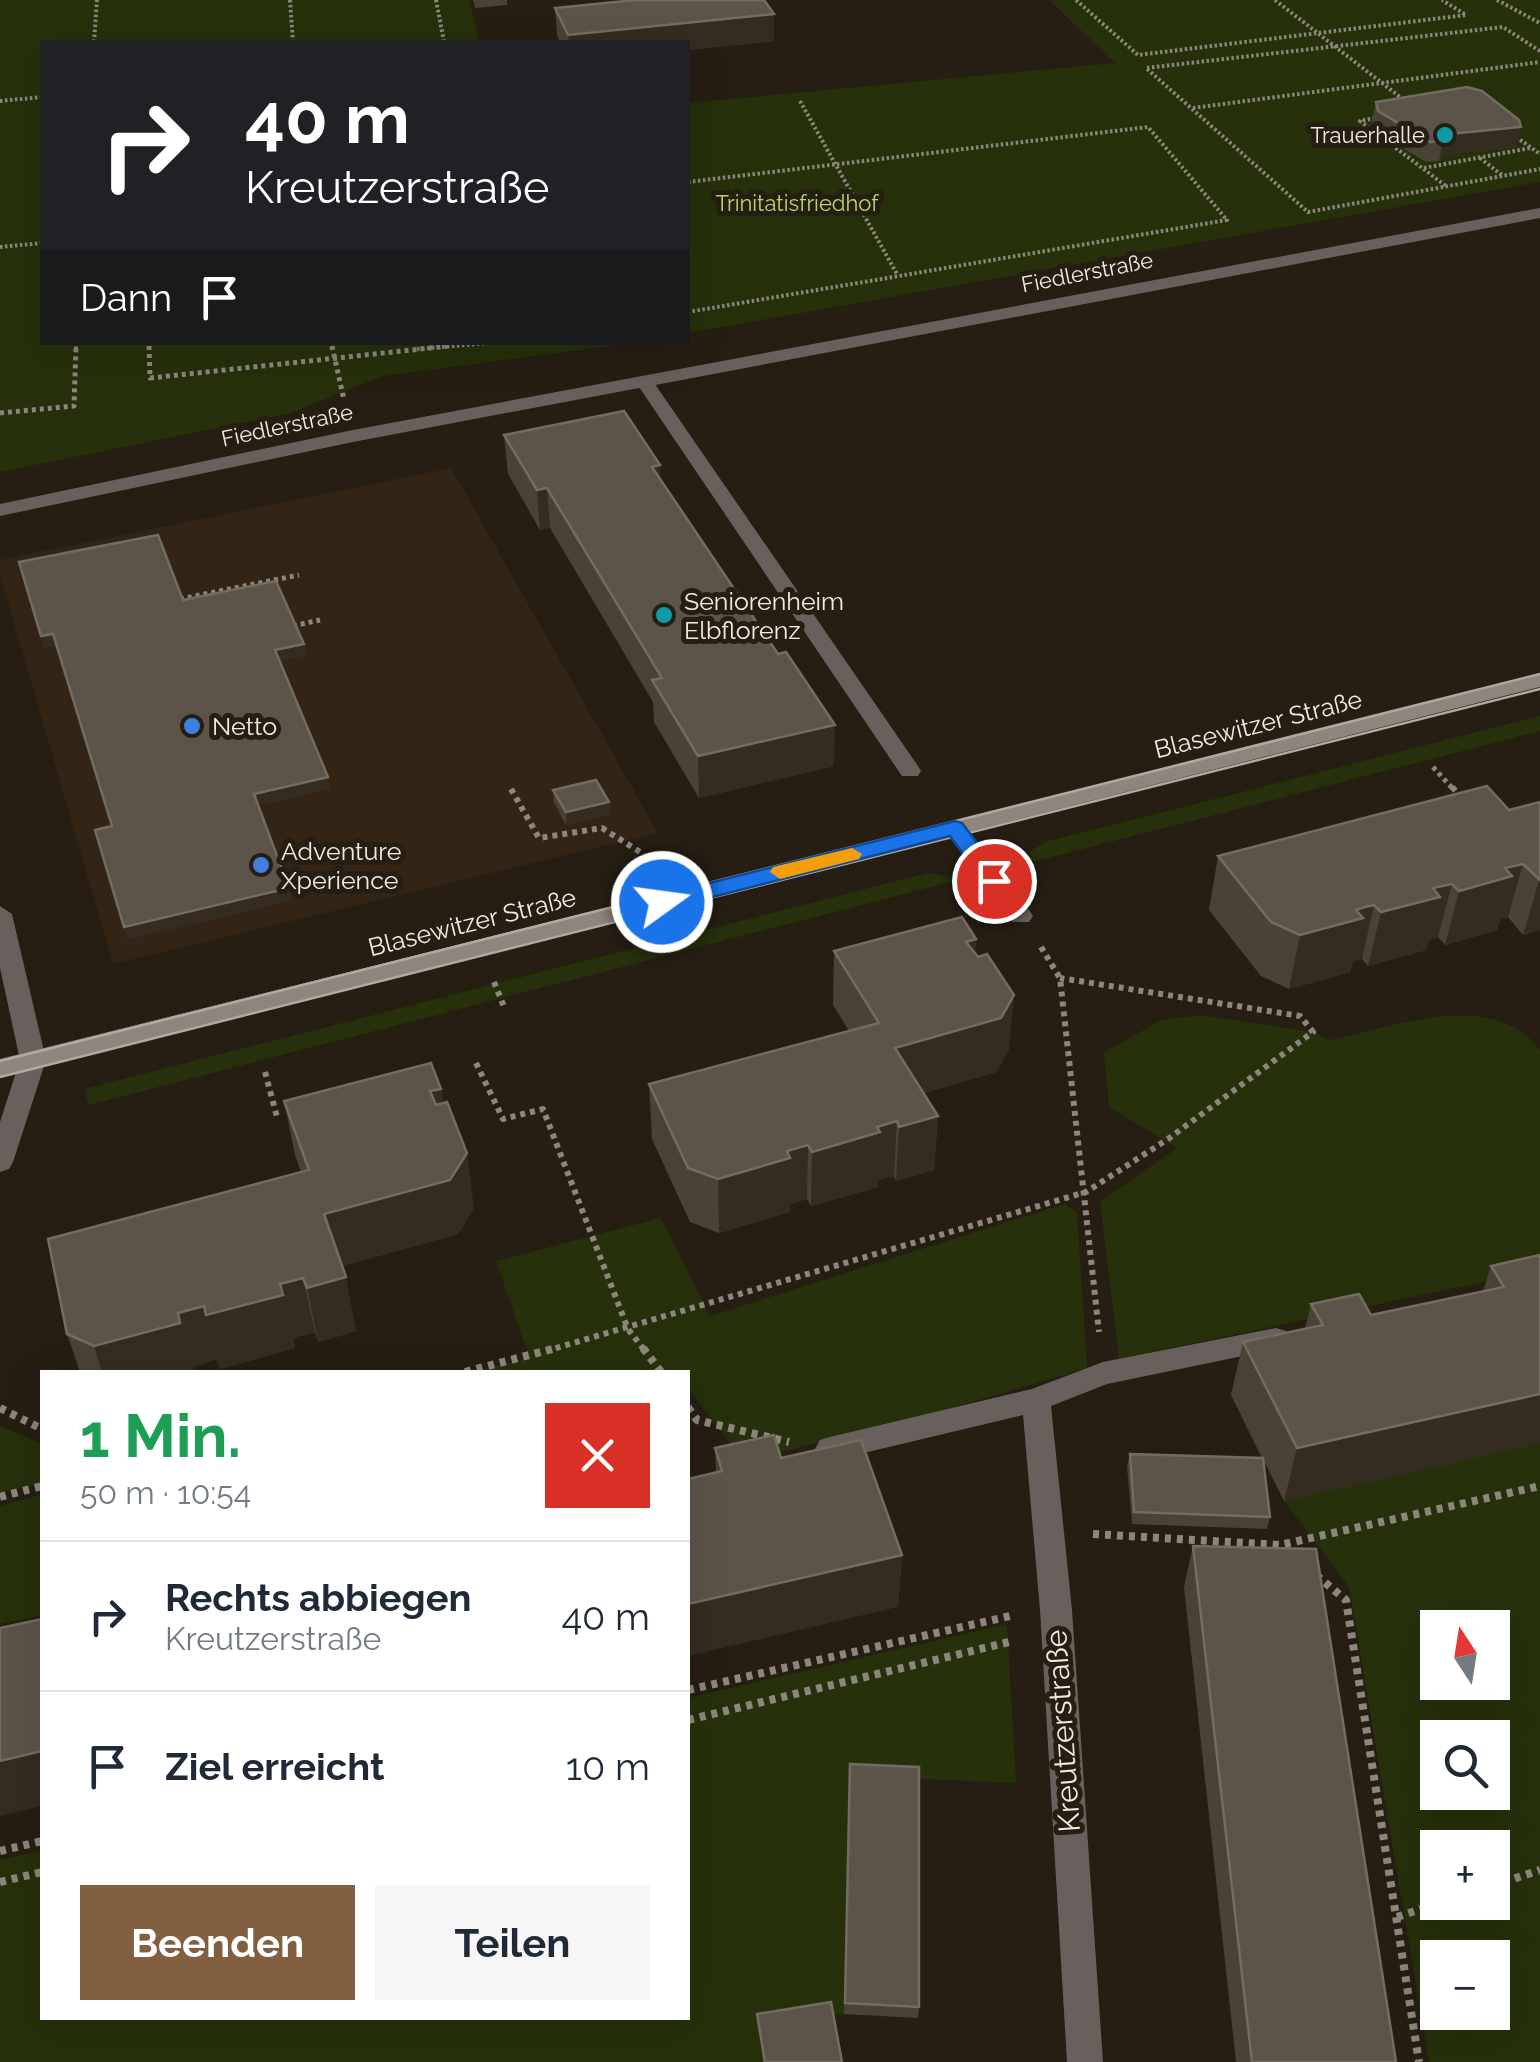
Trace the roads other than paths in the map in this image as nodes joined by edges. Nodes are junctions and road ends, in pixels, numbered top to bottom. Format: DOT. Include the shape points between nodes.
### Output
graph roads {
  1 [pos="1540,213"];
  2 [pos="644,380"];
  3 [pos="0,510"];
  4 [pos="1540,681"];
  5 [pos="910,772"];
  6 [pos="955,828"];
  7 [pos="0,914"];
  8 [pos="1021,916"];
  9 [pos="33,1060"];
  10 [pos="0,1068"];
  11 [pos="0,1162"];
  12 [pos="1310,1332"];
  13 [pos="1036,1400"];
  14 [pos="816,1453"];
  15 [pos="1084,2062"];
  1 -- 2 [label="street, Fiedlerstraße"];
  2 -- 3 [label="street, Fiedlerstraße"];
  2 -- 5 [label="street"];
  4 -- 6 [label="street, Blasewitzer Straße"];
  6 -- 8 [label="street"];
  6 -- 9 [label="street, Blasewitzer Straße"];
  7 -- 9 [label="street"];
  9 -- 10 [label="street, Blasewitzer Straße"];
  9 -- 11 [label="street"];
  12 -- 13 [label="street" via="1103,1373"];
  13 -- 14 [label="street"];
  13 -- 15 [label="street, Kreutzerstraße"];
}
